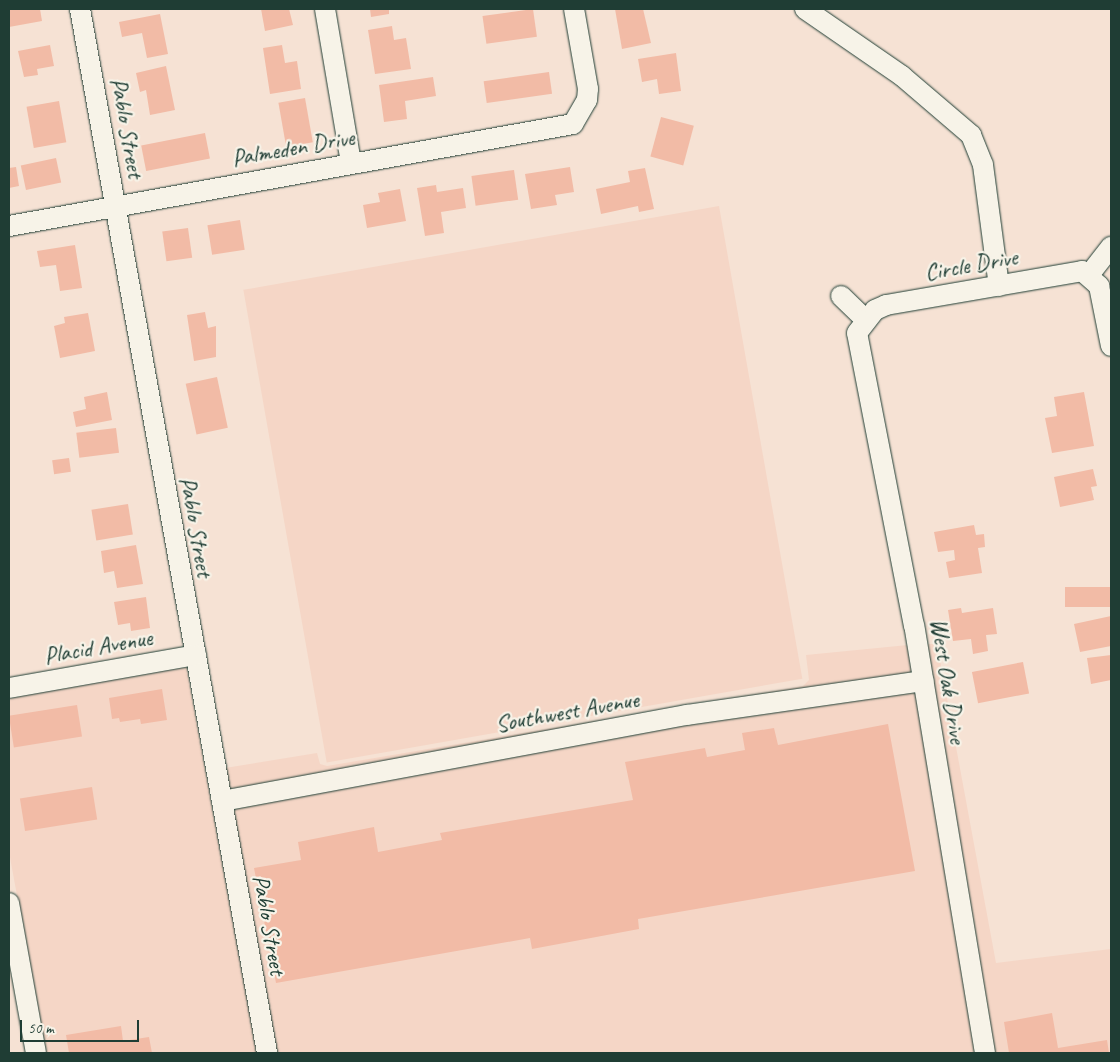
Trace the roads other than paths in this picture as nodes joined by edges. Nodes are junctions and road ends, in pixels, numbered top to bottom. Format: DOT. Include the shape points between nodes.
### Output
graph roads {
  1 [pos="80,9"];
  2 [pos="325,9"];
  3 [pos="574,9"];
  4 [pos="805,9"];
  5 [pos="351,163"];
  6 [pos="116,206"];
  7 [pos="9,226"];
  8 [pos="1111,247"];
  9 [pos="1089,275"];
  10 [pos="998,286"];
  11 [pos="841,296"];
  12 [pos="866,320"];
  13 [pos="1111,346"];
  14 [pos="196,655"];
  15 [pos="924,681"];
  16 [pos="9,688"];
  17 [pos="222,801"];
  18 [pos="9,903"];
  19 [pos="36,1053"];
  20 [pos="267,1053"];
  21 [pos="985,1053"];
  1 -- 6 [label="street, Pablo Street"];
  2 -- 5 [label="street"];
  3 -- 5 [label="street, Palmeden Drive" via="588,89 573,124"];
  4 -- 10 [label="street" via="902,76 971,135 983,165"];
  5 -- 6 [label="street, Palmeden Drive"];
  6 -- 7 [label="street, Palmeden Drive"];
  6 -- 14 [label="street, Pablo Street"];
  8 -- 9 [label="street"];
  9 -- 10 [label="street, Circle Drive" via="1082,271 1069,272"];
  9 -- 13 [label="street" via="1099,286"];
  10 -- 12 [label="street, Circle Drive" via="886,305"];
  11 -- 12 [label="street"];
  12 -- 15 [label="street, West Oak Drive" via="858,334 860,347"];
  14 -- 16 [label="street, Placid Avenue"];
  14 -- 17 [label="street, Pablo Street"];
  15 -- 17 [label="street, Southwest Avenue" via="778,700"];
  15 -- 21 [label="street, West Oak Drive"];
  17 -- 20 [label="street, Pablo Street"];
  18 -- 19 [label="street"];
}
